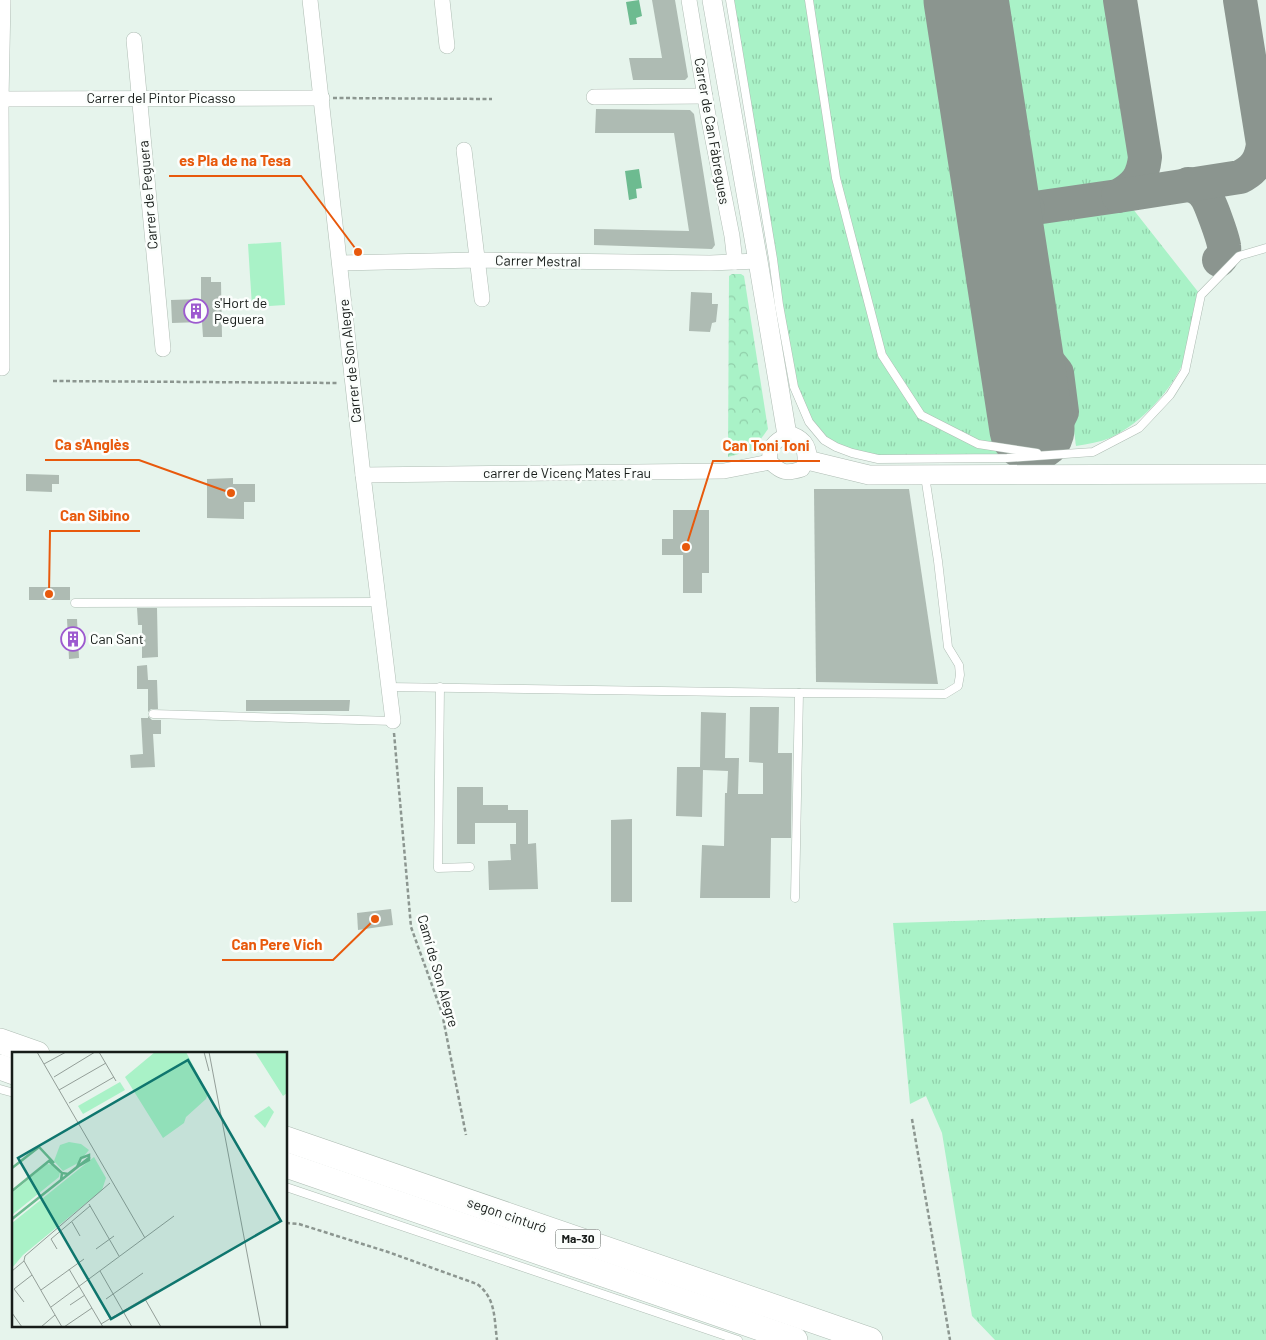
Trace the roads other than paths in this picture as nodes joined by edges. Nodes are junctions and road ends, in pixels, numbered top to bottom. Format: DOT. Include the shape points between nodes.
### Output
graph roads {
  1 [pos="3,0"];
  2 [pos="310,0"];
  3 [pos="442,0"];
  4 [pos="689,0"];
  5 [pos="712,0"];
  6 [pos="730,0"];
  7 [pos="809,0"];
  8 [pos="134,40"];
  9 [pos="447,46"];
  10 [pos="705,96"];
  11 [pos="594,97"];
  12 [pos="322,98"];
  13 [pos="1,99"];
  14 [pos="139,99"];
  15 [pos="464,150"];
  16 [pos="1266,248"];
  17 [pos="477,260"];
  18 [pos="758,261"];
  19 [pos="735,262"];
  20 [pos="340,263"];
  21 [pos="1,267"];
  22 [pos="482,300"];
  23 [pos="163,349"];
  24 [pos="2,368"];
  25 [pos="787,435"];
  26 [pos="1056,456"];
  27 [pos="808,460"];
  28 [pos="770,462"];
  29 [pos="363,474"];
  30 [pos="924,474"];
  31 [pos="1266,474"];
  32 [pos="75,602"];
  33 [pos="378,602"];
  34 [pos="388,687"];
  35 [pos="440,688"];
  36 [pos="799,693"];
  37 [pos="153,714"];
  38 [pos="393,721"];
  39 [pos="470,867"];
  40 [pos="795,898"];
  41 [pos="0,1041"];
  42 [pos="30,1052"];
  43 [pos="0,1067"];
  44 [pos="12,1071"];
  45 [pos="288,1140"];
  46 [pos="288,1166"];
  47 [pos="288,1188"];
  48 [pos="738,1340"];
  49 [pos="795,1340"];
  50 [pos="870,1340"];
  1 -- 13 [label="street"];
  2 -- 12 [label="street, Carrer de Son Alegre"];
  3 -- 9 [label="street"];
  4 -- 10 [label="street, Carrer de Can Fàbregues"];
  5 -- 18 [label="street"];
  6 -- 26 [label="lane" via="789,361 794,387 809,422 824,440 836,447 878,459"];
  7 -- 26 [label="lane" via="836,178 882,355 921,415 978,444"];
  8 -- 14 [label="street, Carrer de Peguera"];
  10 -- 11 [label="street"];
  10 -- 19 [label="street, Carrer de Can Fàbregues"];
  12 -- 14 [label="street, Carrer del Pintor Picasso"];
  12 -- 20 [label="street, Carrer de Son Alegre"];
  13 -- 14 [label="street, Carrer del Pintor Picasso"];
  13 -- 21 [label="street"];
  14 -- 23 [label="street, Carrer de Peguera"];
  15 -- 17 [label="street"];
  16 -- 26 [label="lane" via="1239,256 1201,295 1185,371 1170,395 1139,428 1093,452"];
  17 -- 19 [label="street, Carrer Mestral"];
  17 -- 20 [label="street, Carrer Mestral"];
  17 -- 22 [label="street"];
  18 -- 19 [label="street, Carrer Mestral"];
  18 -- 25 [label="street"];
  20 -- 29 [label="street, Carrer de Son Alegre"];
  21 -- 24 [label="street"];
  25 -- 27 [label="street" via="797,437 804,444"];
  25 -- 28 [label="street" via="778,439 769,452"];
  27 -- 28 [label="street" via="802,469 789,473 778,470"];
  27 -- 30 [label="street" via="869,475"];
  28 -- 29 [label="street, carrer de Vicenç Mates Frau" via="724,472"];
  29 -- 33 [label="street, Carrer de Son Alegre"];
  30 -- 31 [label="street"];
  30 -- 36 [label="lane" via="948,647 958,665 958,686 944,694"];
  32 -- 33 [label="lane"];
  33 -- 34 [label="street, Carrer de Son Alegre"];
  34 -- 35 [label="lane"];
  34 -- 38 [label="street, Carrer de Son Alegre"];
  35 -- 36 [label="lane"];
  35 -- 39 [label="lane" via="438,868"];
  36 -- 40 [label="lane"];
  37 -- 38 [label="lane"];
  41 -- 42 [label="highway"];
  43 -- 44 [label="highway"];
  45 -- 50 [label="highway, segon cinturó / Ma-30"];
  46 -- 49 [label="highway, segon cinturó / Ma-30"];
  47 -- 48 [label="lane"];
}
